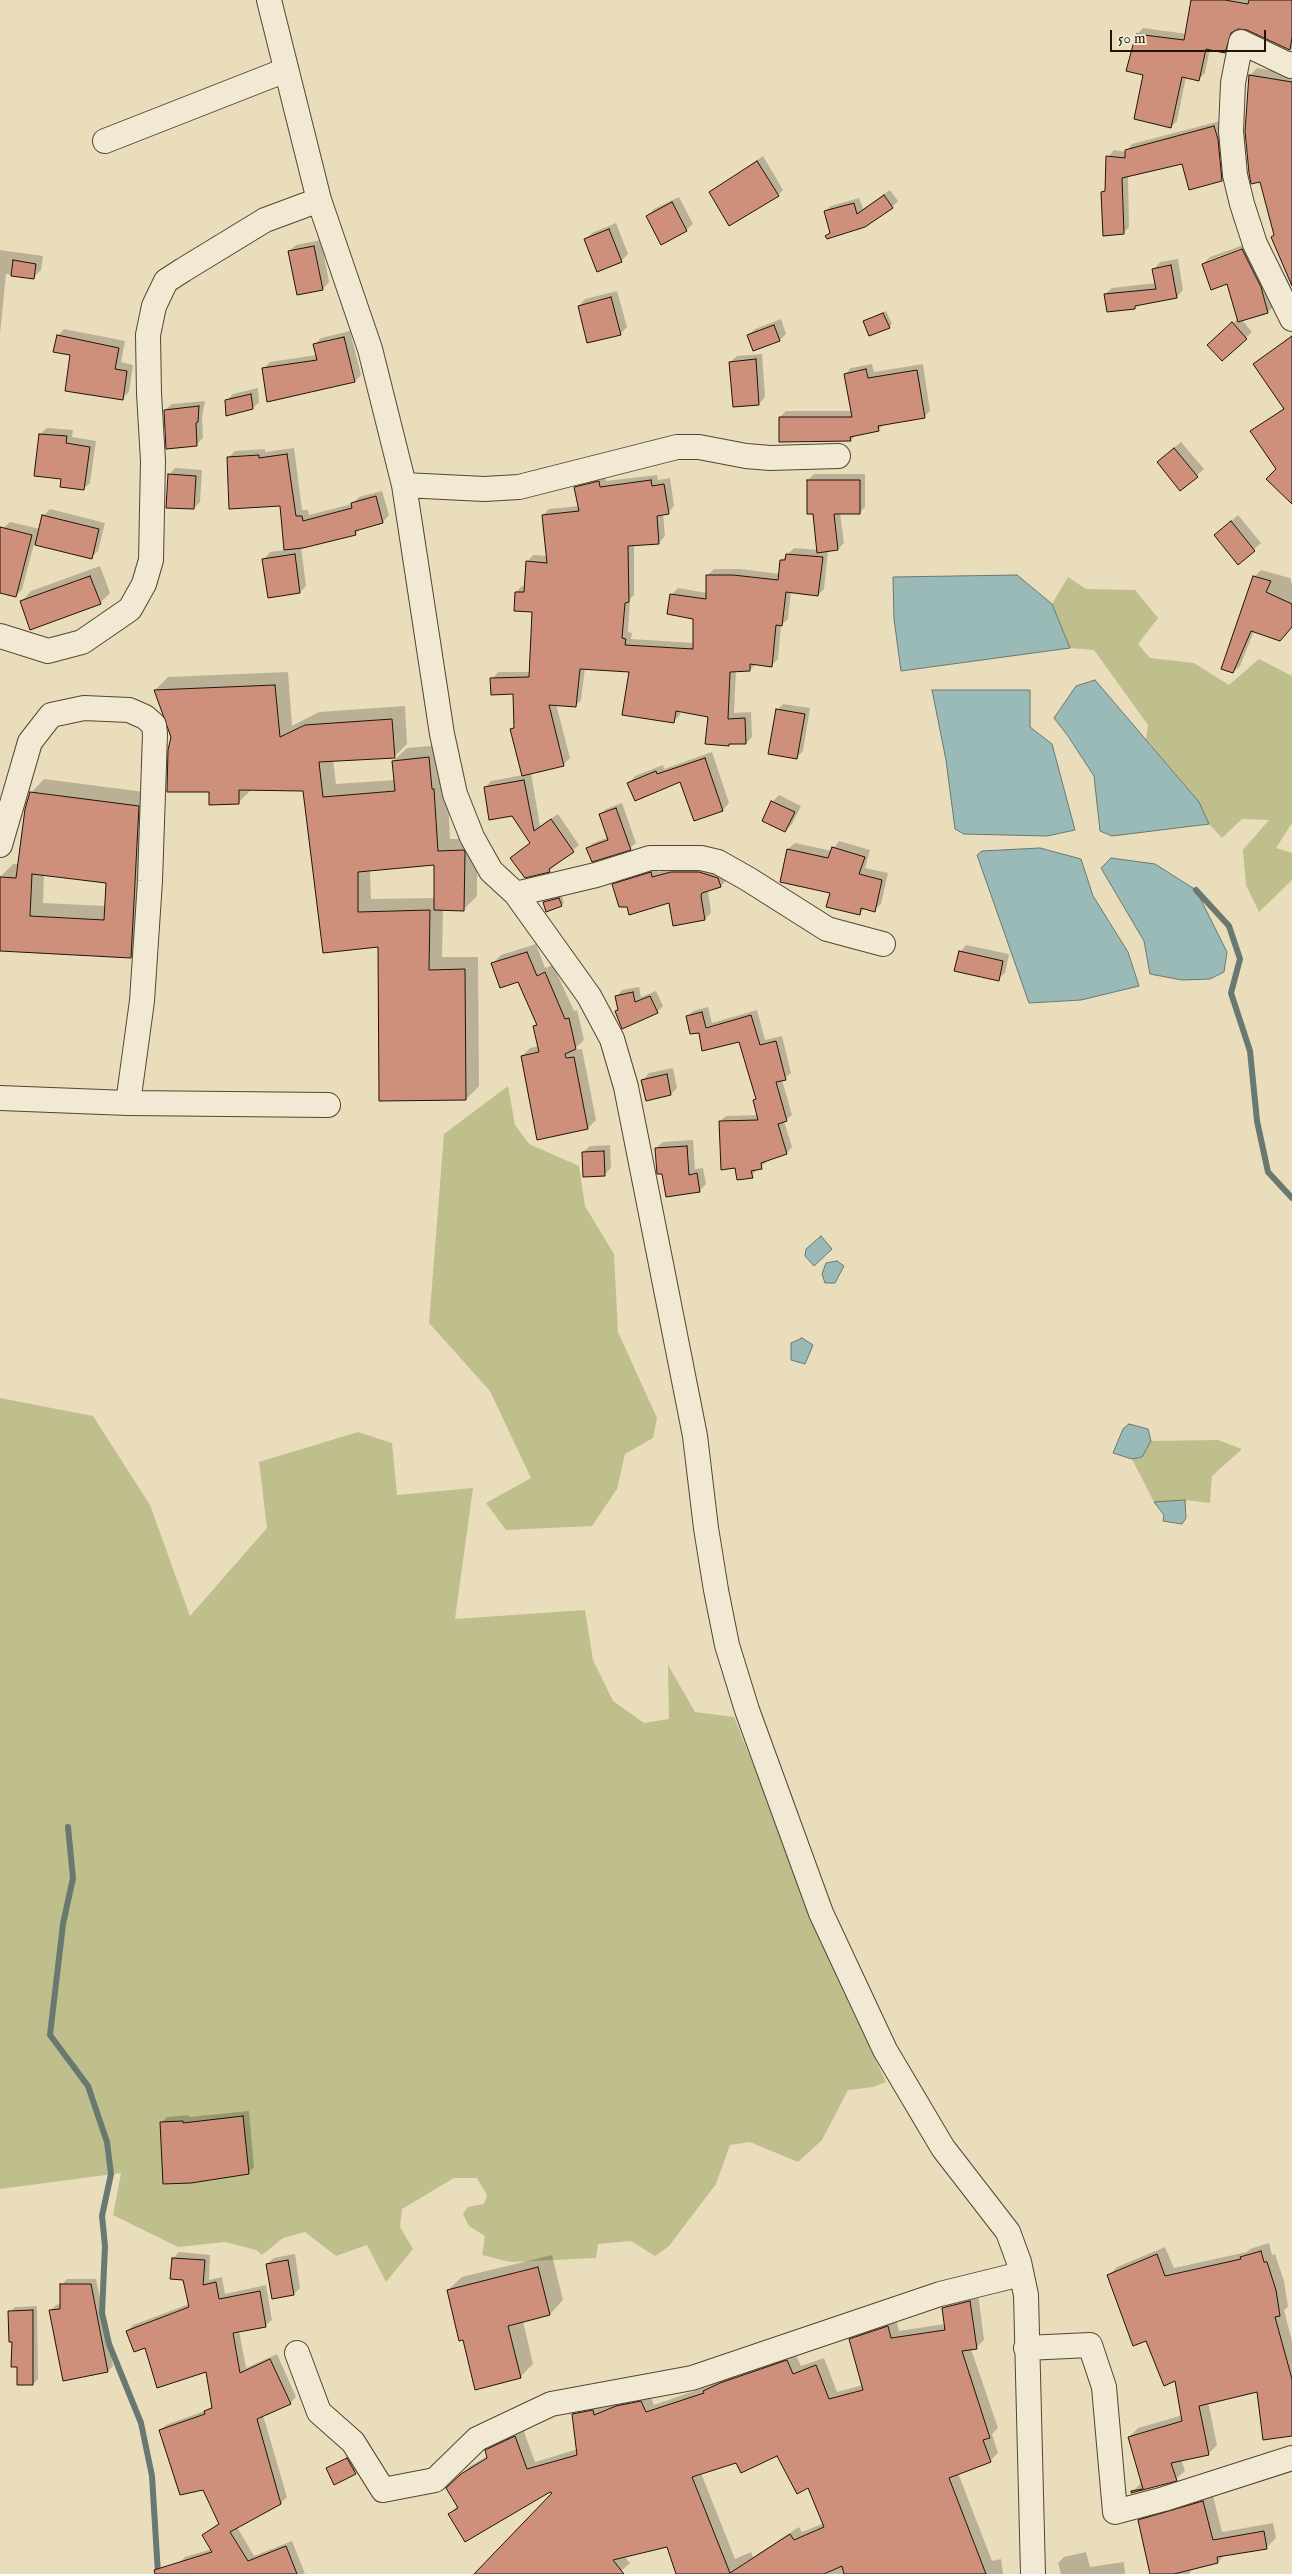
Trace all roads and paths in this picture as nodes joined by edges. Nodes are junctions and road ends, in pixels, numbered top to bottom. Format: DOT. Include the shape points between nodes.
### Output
graph roads {
  1 [pos="269,0"];
  2 [pos="1292,64"];
  3 [pos="286,70"];
  4 [pos="105,141"];
  5 [pos="319,200"];
  6 [pos="1292,319"];
  7 [pos="838,456"];
  8 [pos="404,485"];
  9 [pos="0,636"];
  10 [pos="0,845"];
  11 [pos="516,894"];
  12 [pos="883,944"];
  13 [pos="0,1098"];
  14 [pos="128,1103"];
  15 [pos="328,1105"];
  16 [pos="1022,2274"];
  17 [pos="1026,2348"];
  18 [pos="297,2353"];
  19 [pos="1292,2458"];
  20 [pos="1033,2574"];
  1 -- 3 [label="street"];
  2 -- 6 [label="street" via="1241,42 1233,82 1231,131 1235,175 1242,204 1255,244"];
  3 -- 4 [label="street"];
  3 -- 5 [label="street"];
  5 -- 8 [label="street" via="370,350"];
  5 -- 9 [label="street" via="265,220 183,270 166,281 154,306 148,335 153,461 151,560 144,584 130,609 82,642 48,651"];
  7 -- 8 [label="street" via="746,456 677,447 519,487 484,489"];
  8 -- 11 [label="street" via="442,734 455,794 472,837 491,871"];
  10 -- 14 [label="street" via="30,742 51,715 84,708 129,710 145,716 154,725 150,881 142,1001"];
  11 -- 12 [label="street" via="650,858 701,858 718,862 827,929"];
  11 -- 16 [label="street" via="589,996 612,1039 626,1087 695,1436 706,1528 727,1646 777,1796 821,1913 885,2050 943,2148 1008,2232"];
  13 -- 14 [label="street"];
  14 -- 15 [label="street"];
  16 -- 17 [label="street" via="1026,2295"];
  16 -- 18 [label="street" via="940,2294 692,2378 551,2404 477,2439 435,2480 382,2490 354,2442 319,2412"];
  17 -- 19 [label="street" via="1090,2345 1104,2387 1115,2512 1164,2500"];
  17 -- 20 [label="street"];
}
